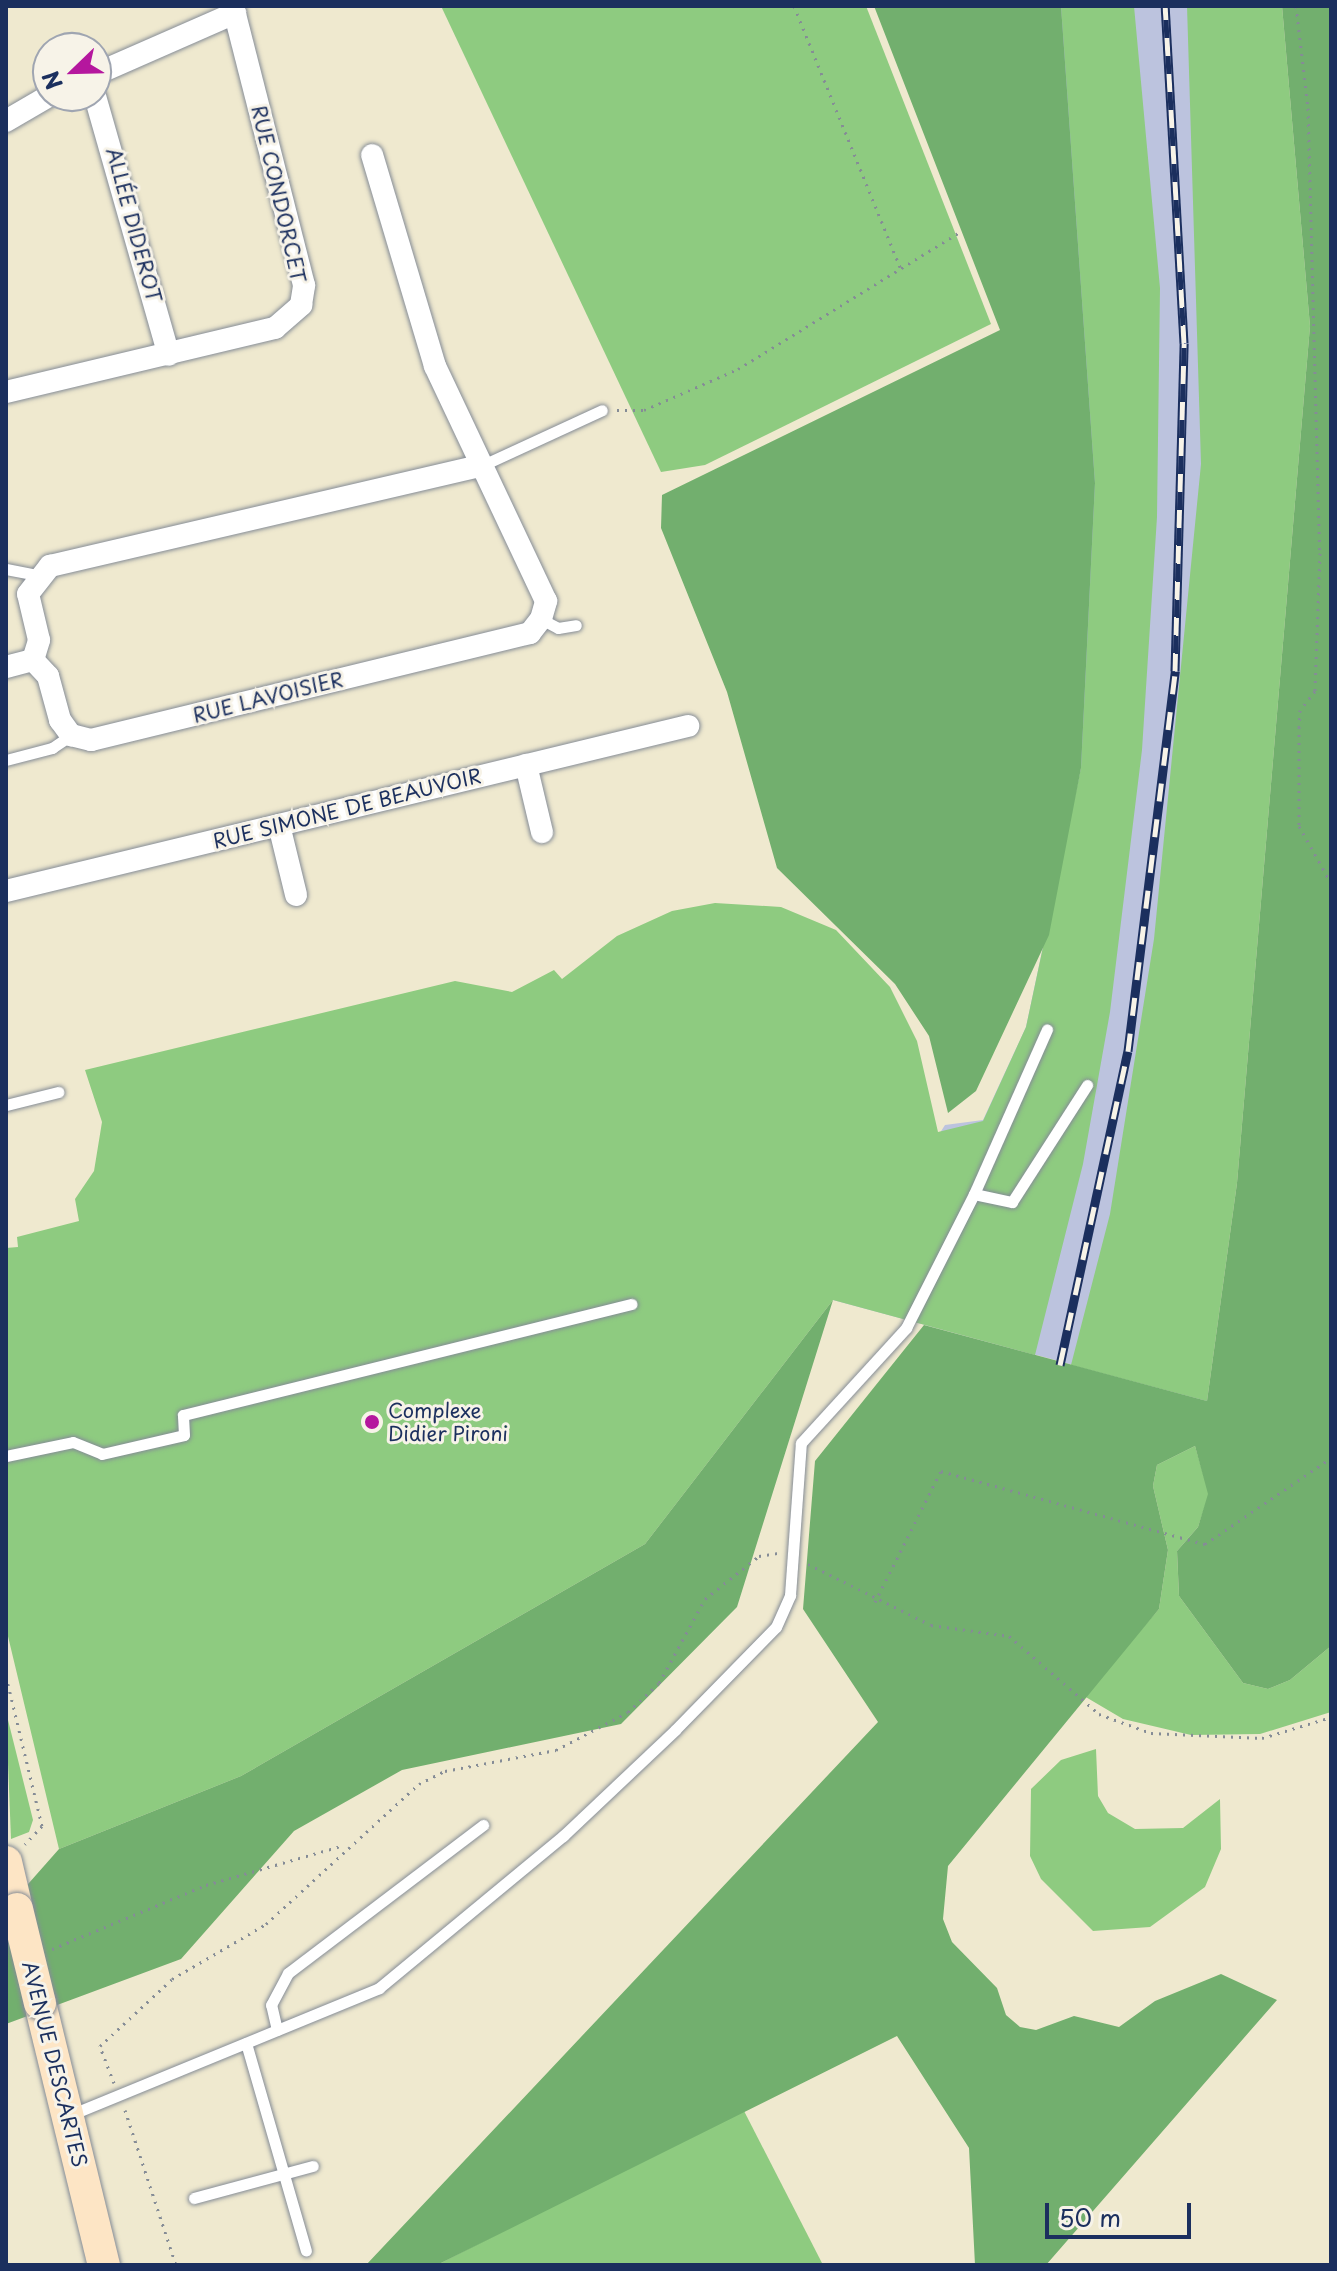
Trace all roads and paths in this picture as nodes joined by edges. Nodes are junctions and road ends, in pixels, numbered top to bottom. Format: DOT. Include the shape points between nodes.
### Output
graph roads {
  1 [pos="794,6"];
  2 [pos="1296,6"];
  3 [pos="234,10"];
  4 [pos="112,67"];
  5 [pos="32,106"];
  6 [pos="100,112"];
  7 [pos="6,121"];
  8 [pos="372,155"];
  9 [pos="958,233"];
  10 [pos="900,267"];
  11 [pos="169,355"];
  12 [pos="6,392"];
  13 [pos="602,410"];
  14 [pos="481,466"];
  15 [pos="6,569"];
  16 [pos="36,575"];
  17 [pos="541,619"];
  18 [pos="576,625"];
  19 [pos="33,660"];
  20 [pos="6,667"];
  21 [pos="688,726"];
  22 [pos="71,735"];
  23 [pos="6,760"];
  24 [pos="526,765"];
  25 [pos="279,825"];
  26 [pos="542,832"];
  27 [pos="1331,883"];
  28 [pos="6,891"];
  29 [pos="296,895"];
  30 [pos="1047,1029"];
  31 [pos="1087,1085"];
  32 [pos="58,1092"];
  33 [pos="6,1105"];
  34 [pos="974,1194"];
  35 [pos="631,1304"];
  36 [pos="6,1456"];
  37 [pos="1331,1458"];
  38 [pos="796,1556"];
  39 [pos="875,1603"];
  40 [pos="6,1676"];
  41 [pos="1331,1717"];
  42 [pos="483,1825"];
  43 [pos="345,1844"];
  44 [pos="12,1855"];
  45 [pos="35,1954"];
  46 [pos="277,2030"];
  47 [pos="246,2043"];
  48 [pos="115,2085"];
  49 [pos="123,2107"];
  50 [pos="68,2116"];
  51 [pos="313,2166"];
  52 [pos="283,2174"];
  53 [pos="194,2198"];
  54 [pos="306,2251"];
  55 [pos="104,2265"];
  56 [pos="176,2265"];
  1 -- 10 [label="path"];
  2 -- 27 [label="path" via="1308,108 1320,553 1315,691 1300,710 1299,826"];
  3 -- 4 [label="street, RUE CONDORCET"];
  3 -- 11 [label="street, RUE CONDORCET" via="304,285 301,305 275,328"];
  5 -- 7 [label="street"];
  6 -- 11 [label="street, ALLÉE DIDEROT"];
  8 -- 14 [label="street" via="435,366"];
  9 -- 10 [label="path"];
  10 -- 13 [label="path" via="738,369 644,410"];
  11 -- 12 [label="street, RUE CONDORCET"];
  13 -- 14 [label="lane"];
  14 -- 16 [label="street" via="50,566"];
  14 -- 17 [label="street" via="546,601"];
  15 -- 16 [label="lane"];
  16 -- 19 [label="street" via="28,594 39,640"];
  17 -- 18 [label="lane" via="558,628"];
  17 -- 22 [label="street, RUE LAVOISIER" via="530,633 91,740"];
  19 -- 20 [label="street"];
  19 -- 22 [label="street" via="48,676"];
  21 -- 24 [label="street, RUE SIMONE DE BEAUVOIR"];
  22 -- 23 [label="lane" via="52,748"];
  24 -- 25 [label="street, RUE SIMONE DE BEAUVOIR"];
  24 -- 26 [label="street"];
  25 -- 28 [label="street, RUE SIMONE DE BEAUVOIR"];
  25 -- 29 [label="street"];
  30 -- 34 [label="lane"];
  31 -- 34 [label="lane" via="1012,1202"];
  32 -- 33 [label="lane"];
  34 -- 38 [label="lane" via="906,1328 801,1443"];
  35 -- 36 [label="lane" via="183,1415 184,1435 102,1454 73,1442"];
  37 -- 39 [label="path" via="1205,1544 941,1471"];
  38 -- 39 [label="path"];
  38 -- 43 [label="path" via="759,1556 705,1599 659,1683 604,1728 556,1750 434,1776"];
  38 -- 46 [label="lane" via="776,1627 563,1836 379,1988"];
  39 -- 41 [label="path" via="931,1625 1009,1636 1099,1714 1151,1733 1262,1738"];
  40 -- 44 [label="path" via="42,1826"];
  42 -- 46 [label="lane" via="288,1973 271,2005"];
  43 -- 45 [label="path" via="206,1885 108,1931"];
  43 -- 48 [label="path" via="266,1924 172,1979 100,2046"];
  44 -- 50 [label="main road, AVENUE DESCARTES, bridge" via="17,1909"];
  46 -- 47 [label="lane"];
  47 -- 50 [label="lane"];
  47 -- 52 [label="lane"];
  49 -- 56 [label="path"];
  50 -- 55 [label="main road, AVENUE DESCARTES"];
  51 -- 52 [label="lane"];
  52 -- 53 [label="lane"];
  52 -- 54 [label="lane"];
}
